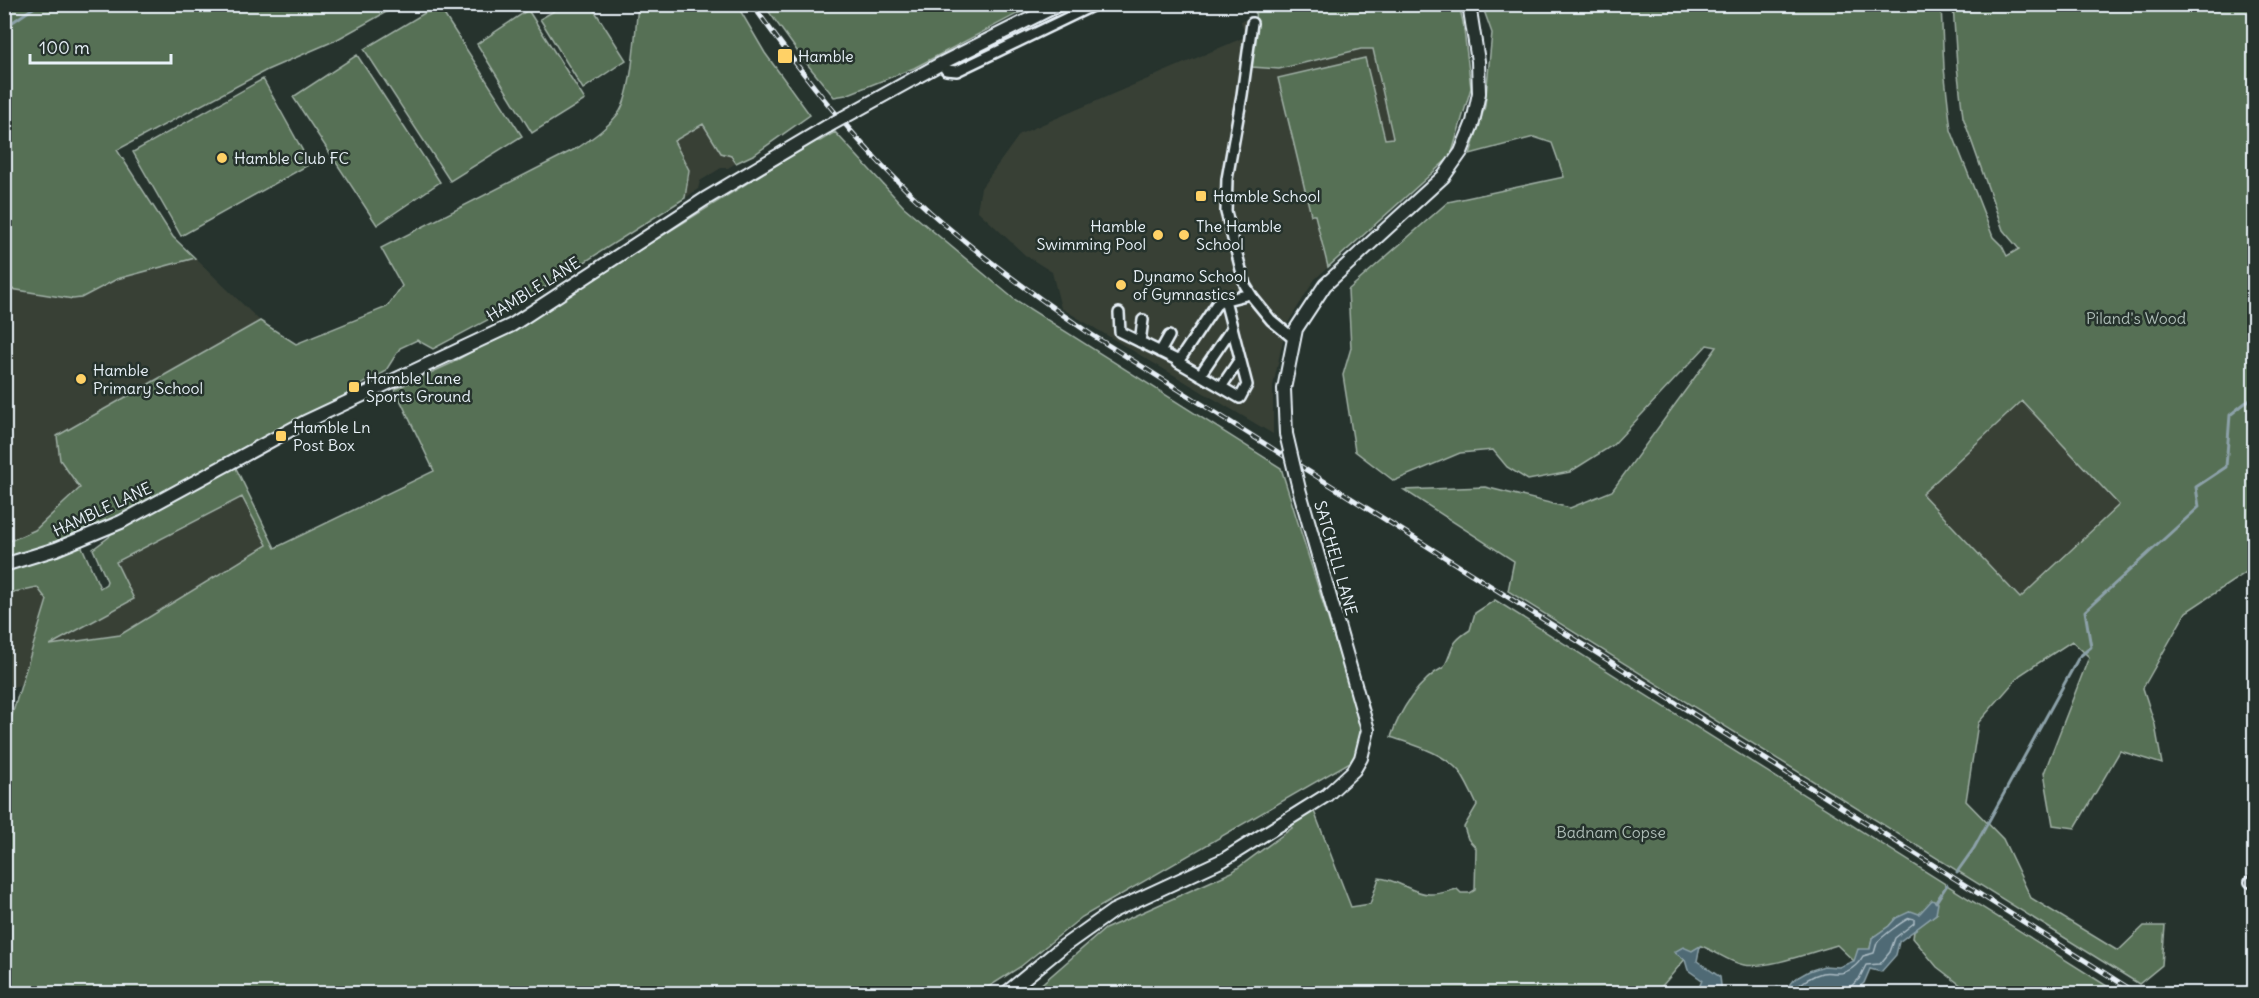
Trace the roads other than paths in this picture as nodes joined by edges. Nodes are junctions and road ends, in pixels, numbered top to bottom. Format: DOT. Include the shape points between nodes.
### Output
graph roads {
  1 [pos="1060,4"];
  2 [pos="1096,4"];
  3 [pos="1469,4"];
  4 [pos="1252,23"];
  5 [pos="942,63"];
  6 [pos="1250,294"];
  7 [pos="1225,300"];
  8 [pos="1119,313"];
  9 [pos="1143,320"];
  10 [pos="1232,328"];
  11 [pos="1169,336"];
  12 [pos="1294,339"];
  13 [pos="1140,342"];
  14 [pos="1160,352"];
  15 [pos="1240,359"];
  16 [pos="1179,361"];
  17 [pos="1200,375"];
  18 [pos="1221,387"];
  19 [pos="4,565"];
  20 [pos="1005,993"];
  1 -- 5 [label="street, HAMBLE LANE"];
  2 -- 5 [label="street" via="957,71 946,70"];
  3 -- 12 [label="street, SATCHELL LANE" via="1479,93 1461,152 1444,177 1325,285 1296,329"];
  4 -- 6 [label="street" via="1226,206"];
  5 -- 19 [label="street, HAMBLE LANE, bridge" via="705,199 512,325 305,422 121,522"];
  6 -- 7 [label="street"];
  6 -- 12 [label="street" via="1271,320"];
  7 -- 10 [label="street"];
  7 -- 16 [label="street" via="1218,302"];
  8 -- 13 [label="street" via="1120,332"];
  9 -- 13 [label="street"];
  10 -- 15 [label="street"];
  10 -- 17 [label="street"];
  11 -- 14 [label="street"];
  12 -- 20 [label="street, SATCHELL LANE, bridge" via="1284,389 1286,434 1368,730 1361,758 1328,795 1223,860 1113,911"];
  13 -- 14 [label="street"];
  14 -- 16 [label="street"];
  15 -- 18 [label="street"];
  15 -- 18 [label="street" via="1247,385 1240,398"];
  16 -- 17 [label="street"];
  17 -- 18 [label="street"];
}
